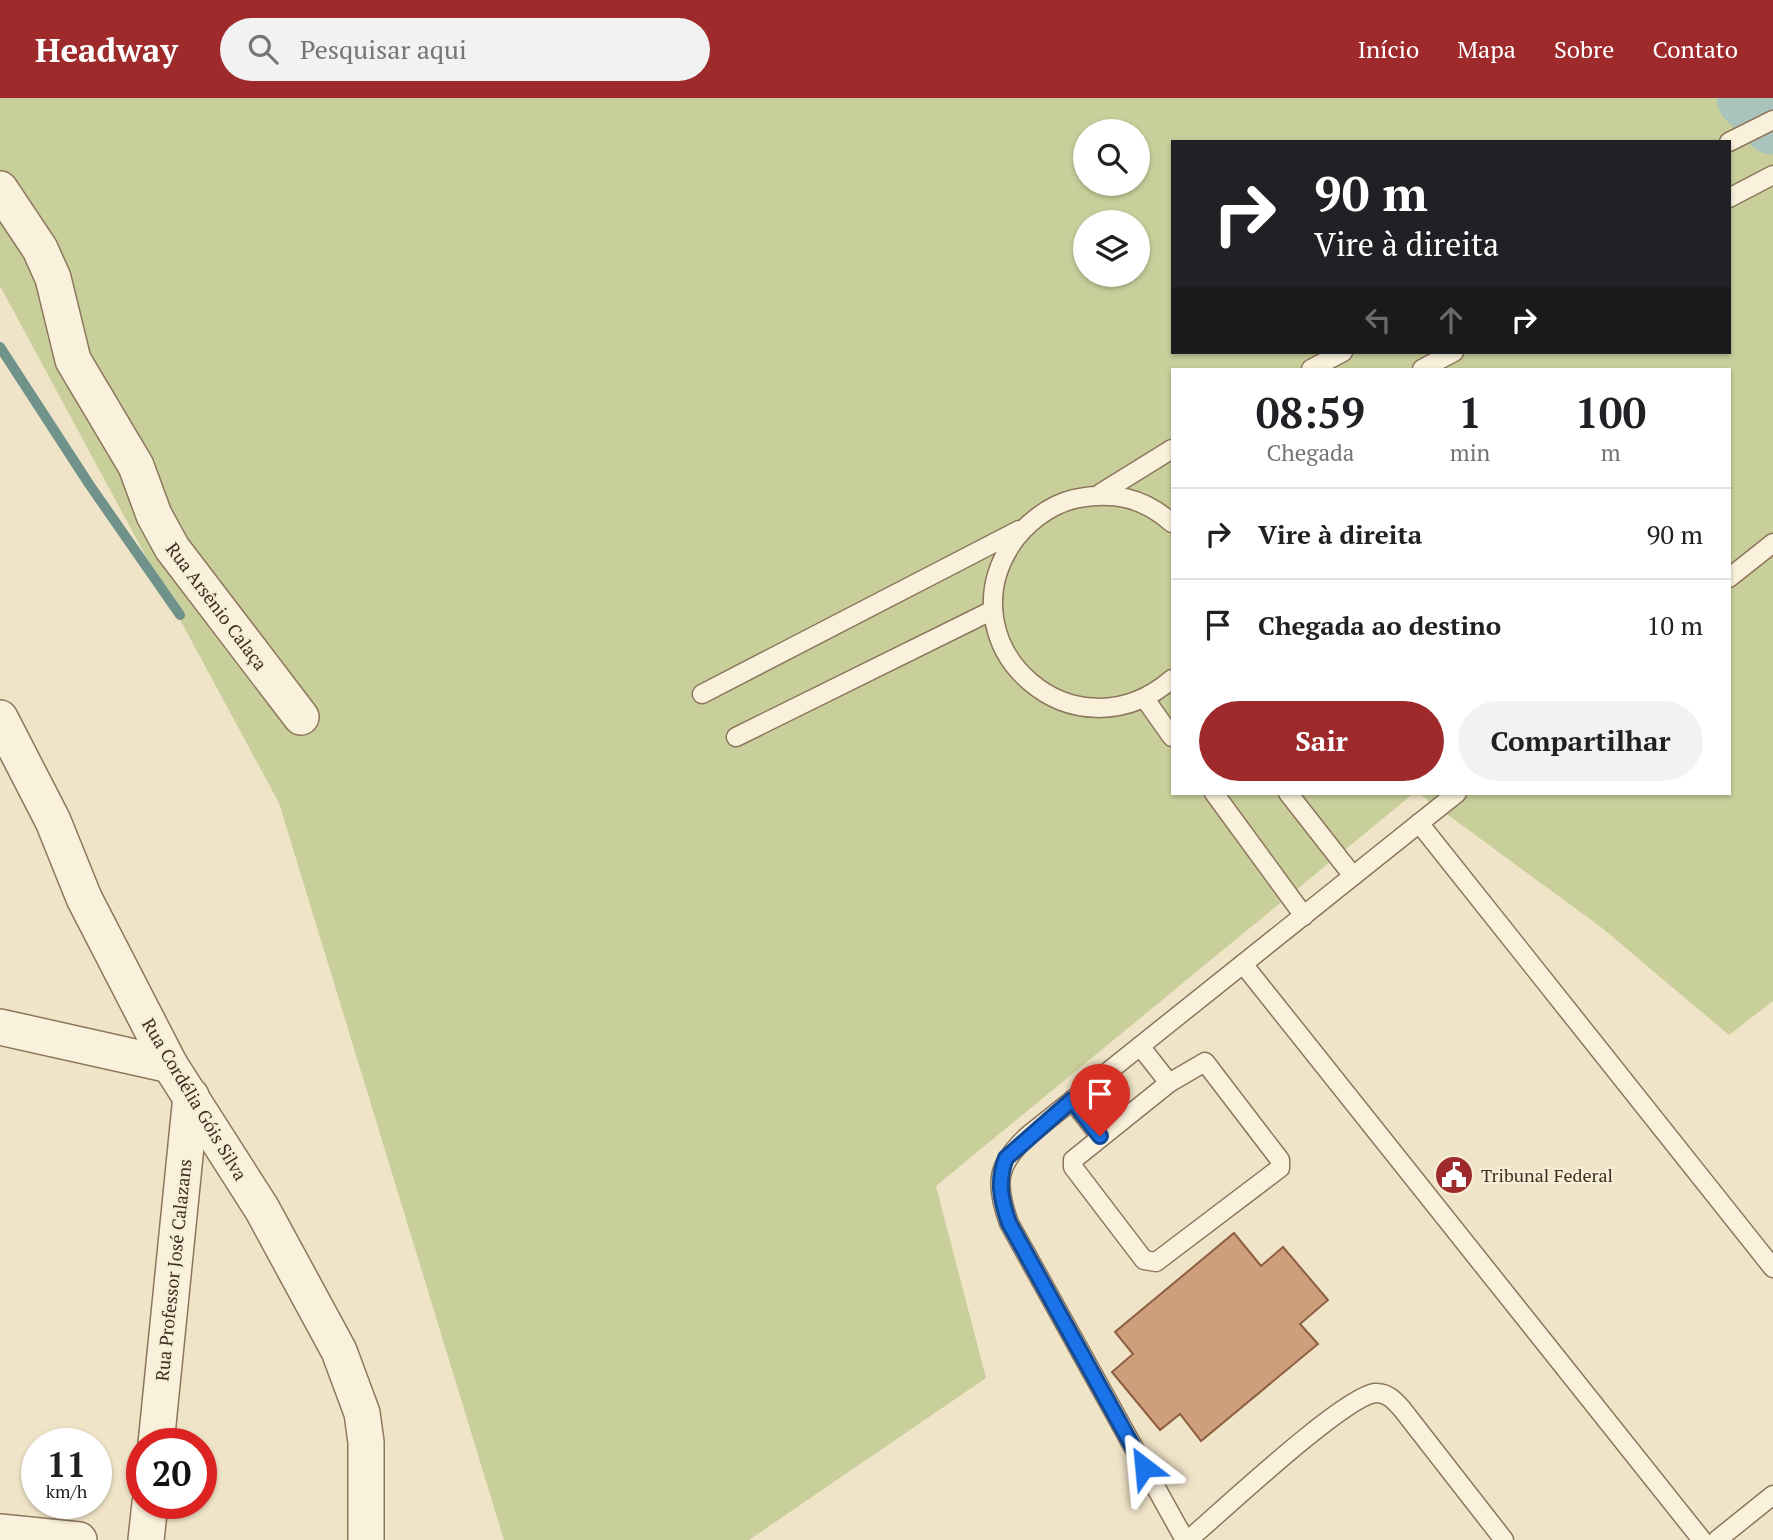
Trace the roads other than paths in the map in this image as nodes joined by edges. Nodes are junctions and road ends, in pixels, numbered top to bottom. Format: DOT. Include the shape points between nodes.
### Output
graph roads {
  1 [pos="1773,120"];
  2 [pos="1731,141"];
  3 [pos="1773,175"];
  4 [pos="0,189"];
  5 [pos="1731,197"];
  6 [pos="1339,354"];
  7 [pos="1450,354"];
  8 [pos="1313,368"];
  9 [pos="1424,368"];
  10 [pos="1171,450"];
  11 [pos="1101,493"];
  12 [pos="1169,515"];
  13 [pos="1022,528"];
  14 [pos="1773,543"];
  15 [pos="1731,576"];
  16 [pos="993,610"];
  17 [pos="1171,680"];
  18 [pos="702,694"];
  19 [pos="1145,699"];
  20 [pos="300,717"];
  21 [pos="1,730"];
  22 [pos="1171,736"];
  23 [pos="736,737"];
  24 [pos="1215,795"];
  25 [pos="1291,795"];
  26 [pos="1454,795"];
  27 [pos="1419,823"];
  28 [pos="1353,876"];
  29 [pos="1304,916"];
  30 [pos="1243,964"];
  31 [pos="0,1027"];
  32 [pos="1140,1046"];
  33 [pos="170,1065"];
  34 [pos="1169,1083"];
  35 [pos="191,1096"];
  36 [pos="1072,1100"];
  37 [pos="1100,1136"];
  38 [pos="1773,1268"];
  39 [pos="158,1428"];
  40 [pos="1773,1495"];
  41 [pos="148,1519"];
  42 [pos="0,1532"];
  43 [pos="79,1540"];
  44 [pos="146,1540"];
  45 [pos="366,1540"];
  46 [pos="1186,1540"];
  47 [pos="1504,1540"];
  48 [pos="1702,1540"];
  49 [pos="1717,1540"];
  1 -- 2 [label="lane"];
  3 -- 5 [label="lane"];
  4 -- 20 [label="street, Rua Arsênio Calaça" via="40,249 53,278 73,360 136,466 172,548"];
  6 -- 8 [label="lane"];
  7 -- 9 [label="lane"];
  10 -- 11 [label="lane"];
  11 -- 12 [label="lane" via="1138,501"];
  11 -- 13 [label="lane" via="1061,502"];
  13 -- 16 [label="lane" via="1000,562"];
  13 -- 18 [label="lane"];
  14 -- 15 [label="lane"];
  16 -- 19 [label="lane" via="1001,643 1018,671 1043,692 1065,703 1094,708 1115,708"];
  16 -- 23 [label="lane"];
  17 -- 19 [label="lane"];
  19 -- 22 [label="lane"];
  21 -- 33 [label="street, Rua Cordélia Góis Silva" via="53,821 84,898"];
  24 -- 29 [label="lane"];
  25 -- 28 [label="lane"];
  26 -- 27 [label="lane"];
  27 -- 28 [label="lane"];
  27 -- 38 [label="lane"];
  28 -- 29 [label="lane"];
  29 -- 30 [label="lane"];
  30 -- 32 [label="lane"];
  30 -- 48 [label="lane"];
  31 -- 33 [label="street"];
  32 -- 34 [label="lane"];
  32 -- 36 [label="lane"];
  33 -- 35 [label="street, Rua Cordélia Góis Silva"];
  34 -- 37 [label="lane"];
  34 -- 37 [label="lane" via="1200,1063 1209,1064 1280,1160 1279,1168 1156,1262 1149,1262 1073,1167 1075,1156"];
  35 -- 39 [label="street, Rua Professor José Calazans"];
  35 -- 45 [label="street, Rua Cordélia Góis Silva" via="262,1209 339,1352 362,1413"];
  36 -- 37 [label="lane"];
  36 -- 46 [label="lane" via="1006,1158 1001,1171 1003,1202 1009,1223"];
  40 -- 49 [label="lane"];
  41 -- 44 [label="street"];
  42 -- 43 [label="street"];
  46 -- 47 [label="lane" via="1357,1399 1375,1393 1388,1396 1402,1409"];
}
